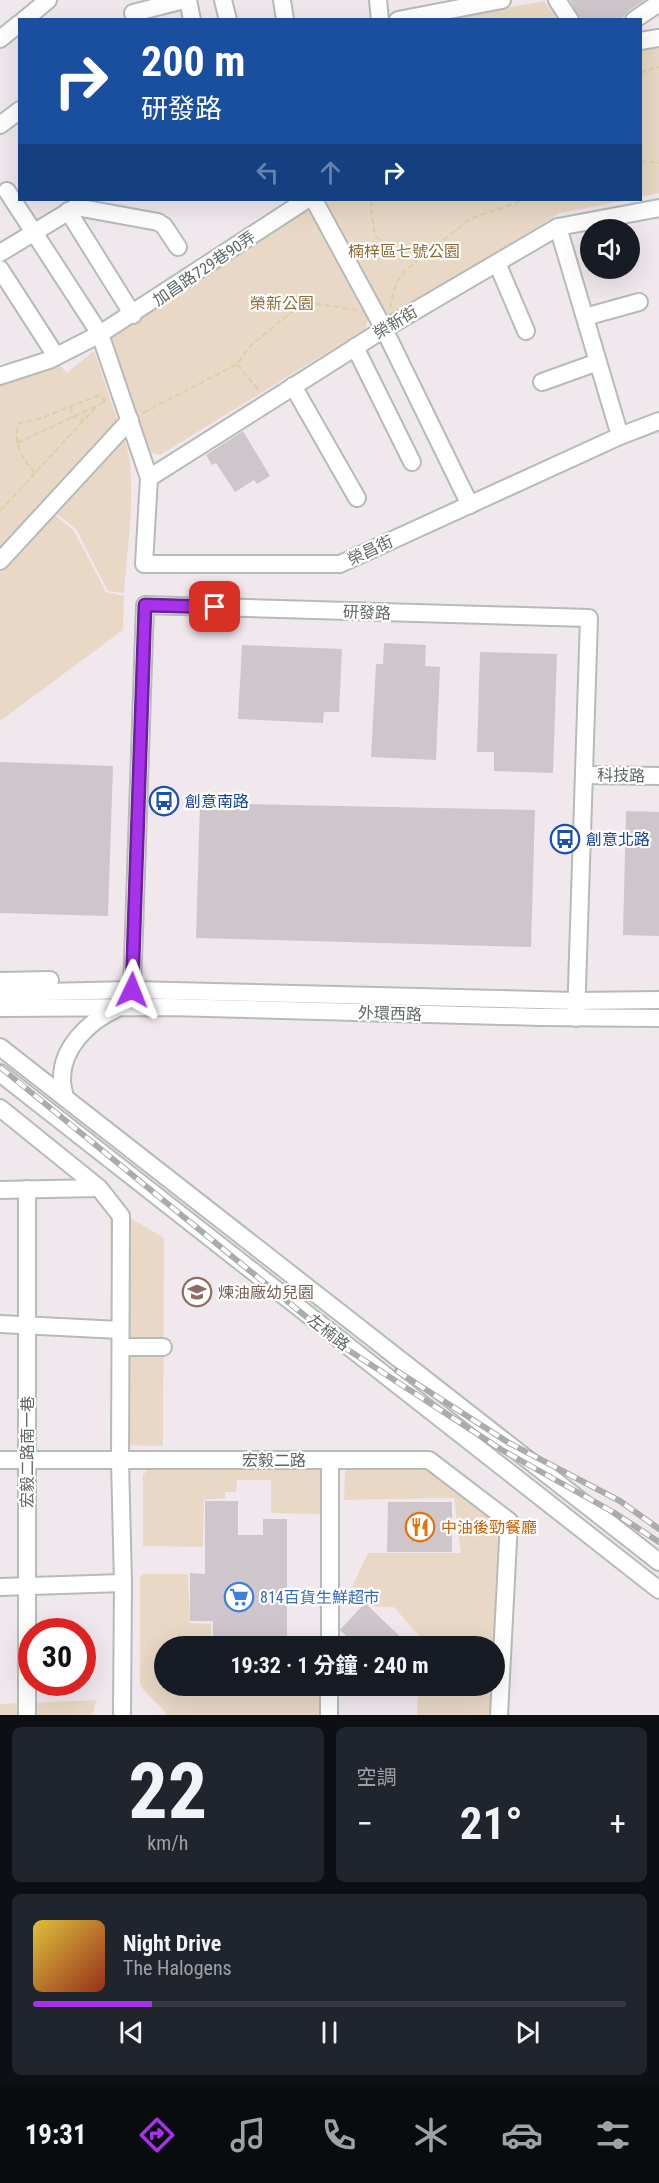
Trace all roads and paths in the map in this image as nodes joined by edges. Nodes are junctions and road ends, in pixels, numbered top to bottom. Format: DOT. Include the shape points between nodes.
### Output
graph roads {
  1 [pos="48,0"];
  2 [pos="186,0"];
  3 [pos="223,0"];
  4 [pos="282,0"];
  5 [pos="378,0"];
  6 [pos="502,0"];
  7 [pos="556,0"];
  8 [pos="659,3"];
  9 [pos="132,11"];
  10 [pos="26,18"];
  11 [pos="191,18"];
  12 [pos="228,18"];
  13 [pos="285,18"];
  14 [pos="380,18"];
  15 [pos="408,18"];
  16 [pos="569,18"];
  17 [pos="637,18"];
  18 [pos="18,25"];
  19 [pos="659,38"];
  20 [pos="0,39"];
  21 [pos="642,41"];
  22 [pos="659,67"];
  23 [pos="642,72"];
  24 [pos="18,112"];
  25 [pos="0,125"];
  26 [pos="642,161"];
  27 [pos="659,163"];
  28 [pos="9,190"];
  29 [pos="304,201"];
  30 [pos="315,201"];
  31 [pos="372,201"];
  32 [pos="521,201"];
  33 [pos="659,208"];
  34 [pos="68,211"];
  35 [pos="558,227"];
  36 [pos="34,232"];
  37 [pos="178,247"];
  38 [pos="432,250"];
  39 [pos="0,253"];
  40 [pos="496,263"];
  41 [pos="0,269"];
  42 [pos="639,302"];
  43 [pos="375,312"];
  44 [pos="133,315"];
  45 [pos="585,317"];
  46 [pos="384,328"];
  47 [pos="526,331"];
  48 [pos="100,334"];
  49 [pos="355,347"];
  50 [pos="56,356"];
  51 [pos="598,363"];
  52 [pos="237,364"];
  53 [pos="0,376"];
  54 [pos="542,382"];
  55 [pos="293,387"];
  56 [pos="113,398"];
  57 [pos="268,402"];
  58 [pos="71,406"];
  59 [pos="97,406"];
  60 [pos="72,417"];
  61 [pos="84,420"];
  62 [pos="130,420"];
  63 [pos="659,421"];
  64 [pos="620,436"];
  65 [pos="17,443"];
  66 [pos="412,462"];
  67 [pos="35,473"];
  68 [pos="149,478"];
  69 [pos="357,498"];
  70 [pos="470,505"];
  71 [pos="0,511"];
  72 [pos="0,561"];
  73 [pos="584,775"];
  74 [pos="659,776"];
  75 [pos="0,981"];
  76 [pos="132,990"];
  77 [pos="0,993"];
  78 [pos="659,1000"];
  79 [pos="576,1001"];
  80 [pos="122,1007"];
  81 [pos="0,1008"];
  82 [pos="576,1018"];
  83 [pos="659,1018"];
  84 [pos="0,1047"];
  85 [pos="0,1073"];
  86 [pos="65,1098"];
  87 [pos="0,1108"];
  88 [pos="99,1188"];
  89 [pos="0,1190"];
  90 [pos="27,1190"];
  91 [pos="0,1324"];
  92 [pos="27,1325"];
  93 [pos="120,1330"];
  94 [pos="121,1347"];
  95 [pos="164,1347"];
  96 [pos="0,1460"];
  97 [pos="27,1460"];
  98 [pos="330,1460"];
  99 [pos="120,1461"];
  100 [pos="659,1562"];
  101 [pos="123,1583"];
  102 [pos="0,1587"];
  103 [pos="27,1587"];
  104 [pos="659,1590"];
  105 [pos="330,1636"];
  106 [pos="329,1696"];
  107 [pos="122,1714"];
  108 [pos="27,1715"];
  109 [pos="329,1715"];
  110 [pos="499,1715"];
  1 -- 10 [label="street"];
  2 -- 9 [label="street"];
  2 -- 11 [label="street"];
  3 -- 12 [label="street"];
  4 -- 13 [label="street"];
  5 -- 14 [label="street"];
  6 -- 15 [label="street"];
  7 -- 16 [label="street"];
  8 -- 17 [label="street"];
  18 -- 20 [label="street"];
  19 -- 21 [label="street"];
  22 -- 23 [label="path"];
  24 -- 25 [label="street"];
  26 -- 27 [label="path"];
  28 -- 36 [label="street"];
  29 -- 44 [label="street, 加昌路729巷90弄"];
  30 -- 43 [label="street"];
  31 -- 38 [label="path" via="375,236 396,252"];
  32 -- 38 [label="path" via="470,219"];
  33 -- 35 [label="street, 榮新街"];
  34 -- 36 [label="street"];
  34 -- 37 [label="street" via="80,207 158,222"];
  34 -- 44 [label="street"];
  35 -- 40 [label="street, 榮新街"];
  35 -- 45 [label="street"];
  36 -- 39 [label="street"];
  36 -- 48 [label="street"];
  38 -- 43 [label="path" via="396,283 390,311"];
  40 -- 46 [label="street, 榮新街"];
  40 -- 47 [label="street"];
  41 -- 50 [label="street"];
  42 -- 45 [label="street"];
  43 -- 46 [label="street"];
  43 -- 52 [label="path" via="317,304 292,312 251,345"];
  44 -- 48 [label="street, 加昌路729巷90弄"];
  45 -- 51 [label="street"];
  46 -- 49 [label="street, 榮新街"];
  46 -- 70 [label="street"];
  48 -- 50 [label="street, 加昌路729巷90弄"];
  48 -- 56 [label="street"];
  49 -- 55 [label="street, 榮新街"];
  49 -- 66 [label="street"];
  50 -- 53 [label="street, 加昌路729巷90弄"];
  51 -- 54 [label="street"];
  51 -- 64 [label="street"];
  52 -- 57 [label="path"];
  52 -- 62 [label="path"];
  55 -- 57 [label="street, 榮新街"];
  55 -- 69 [label="street"];
  56 -- 58 [label="path" via="99,395"];
  56 -- 59 [label="path"];
  56 -- 62 [label="street"];
  57 -- 68 [label="street, 榮新街"];
  58 -- 60 [label="path"];
  58 -- 65 [label="path" via="19,423"];
  59 -- 60 [label="path"];
  59 -- 61 [label="path"];
  60 -- 61 [label="path"];
  60 -- 65 [label="path"];
  61 -- 67 [label="path"];
  62 -- 68 [label="street"];
  62 -- 72 [label="street"];
  63 -- 64 [label="street, 榮昌街"];
  64 -- 70 [label="street, 榮昌街"];
  65 -- 67 [label="path"];
  67 -- 71 [label="path"];
  68 -- 70 [label="street, 榮昌街" via="144,564 340,564"];
  73 -- 74 [label="street, 科技路"];
  73 -- 76 [label="street, 研發路" via="589,618 145,605"];
  73 -- 79 [label="street"];
  75 -- 76 [label="street, 外環西路" via="115,980"];
  76 -- 77 [label="street, 外環西路"];
  76 -- 79 [label="street, 外環西路"];
  78 -- 79 [label="street, 外環西路"];
  79 -- 82 [label="street"];
  80 -- 81 [label="street, 外環西路"];
  80 -- 82 [label="street, 外環西路"];
  80 -- 86 [label="street, 外環西路" via="104,1015 79,1035 69,1052 62,1078"];
  82 -- 83 [label="street, 外環西路"];
  84 -- 86 [label="street, 左楠路"];
  85 -- 104 [label="street, 左楠路"];
  86 -- 100 [label="street, 左楠路"];
  87 -- 88 [label="street"];
  88 -- 90 [label="street"];
  88 -- 93 [label="street" via="121,1216"];
  89 -- 90 [label="street"];
  90 -- 92 [label="street, 宏毅二路南一巷"];
  91 -- 92 [label="street"];
  92 -- 93 [label="street"];
  92 -- 97 [label="street, 宏毅二路南一巷"];
  93 -- 94 [label="street"];
  94 -- 95 [label="street"];
  94 -- 99 [label="street"];
  96 -- 97 [label="street, 宏毅二路"];
  97 -- 99 [label="street, 宏毅二路"];
  97 -- 103 [label="street, 宏毅二路南一巷"];
  98 -- 99 [label="street, 宏毅二路"];
  98 -- 105 [label="street"];
  98 -- 110 [label="street, 宏毅二路" via="429,1460 509,1521"];
  99 -- 101 [label="street"];
  101 -- 103 [label="street"];
  101 -- 107 [label="street"];
  102 -- 103 [label="street"];
  103 -- 108 [label="street, 宏毅二路南一巷"];
  106 -- 109 [label="street"];
}
